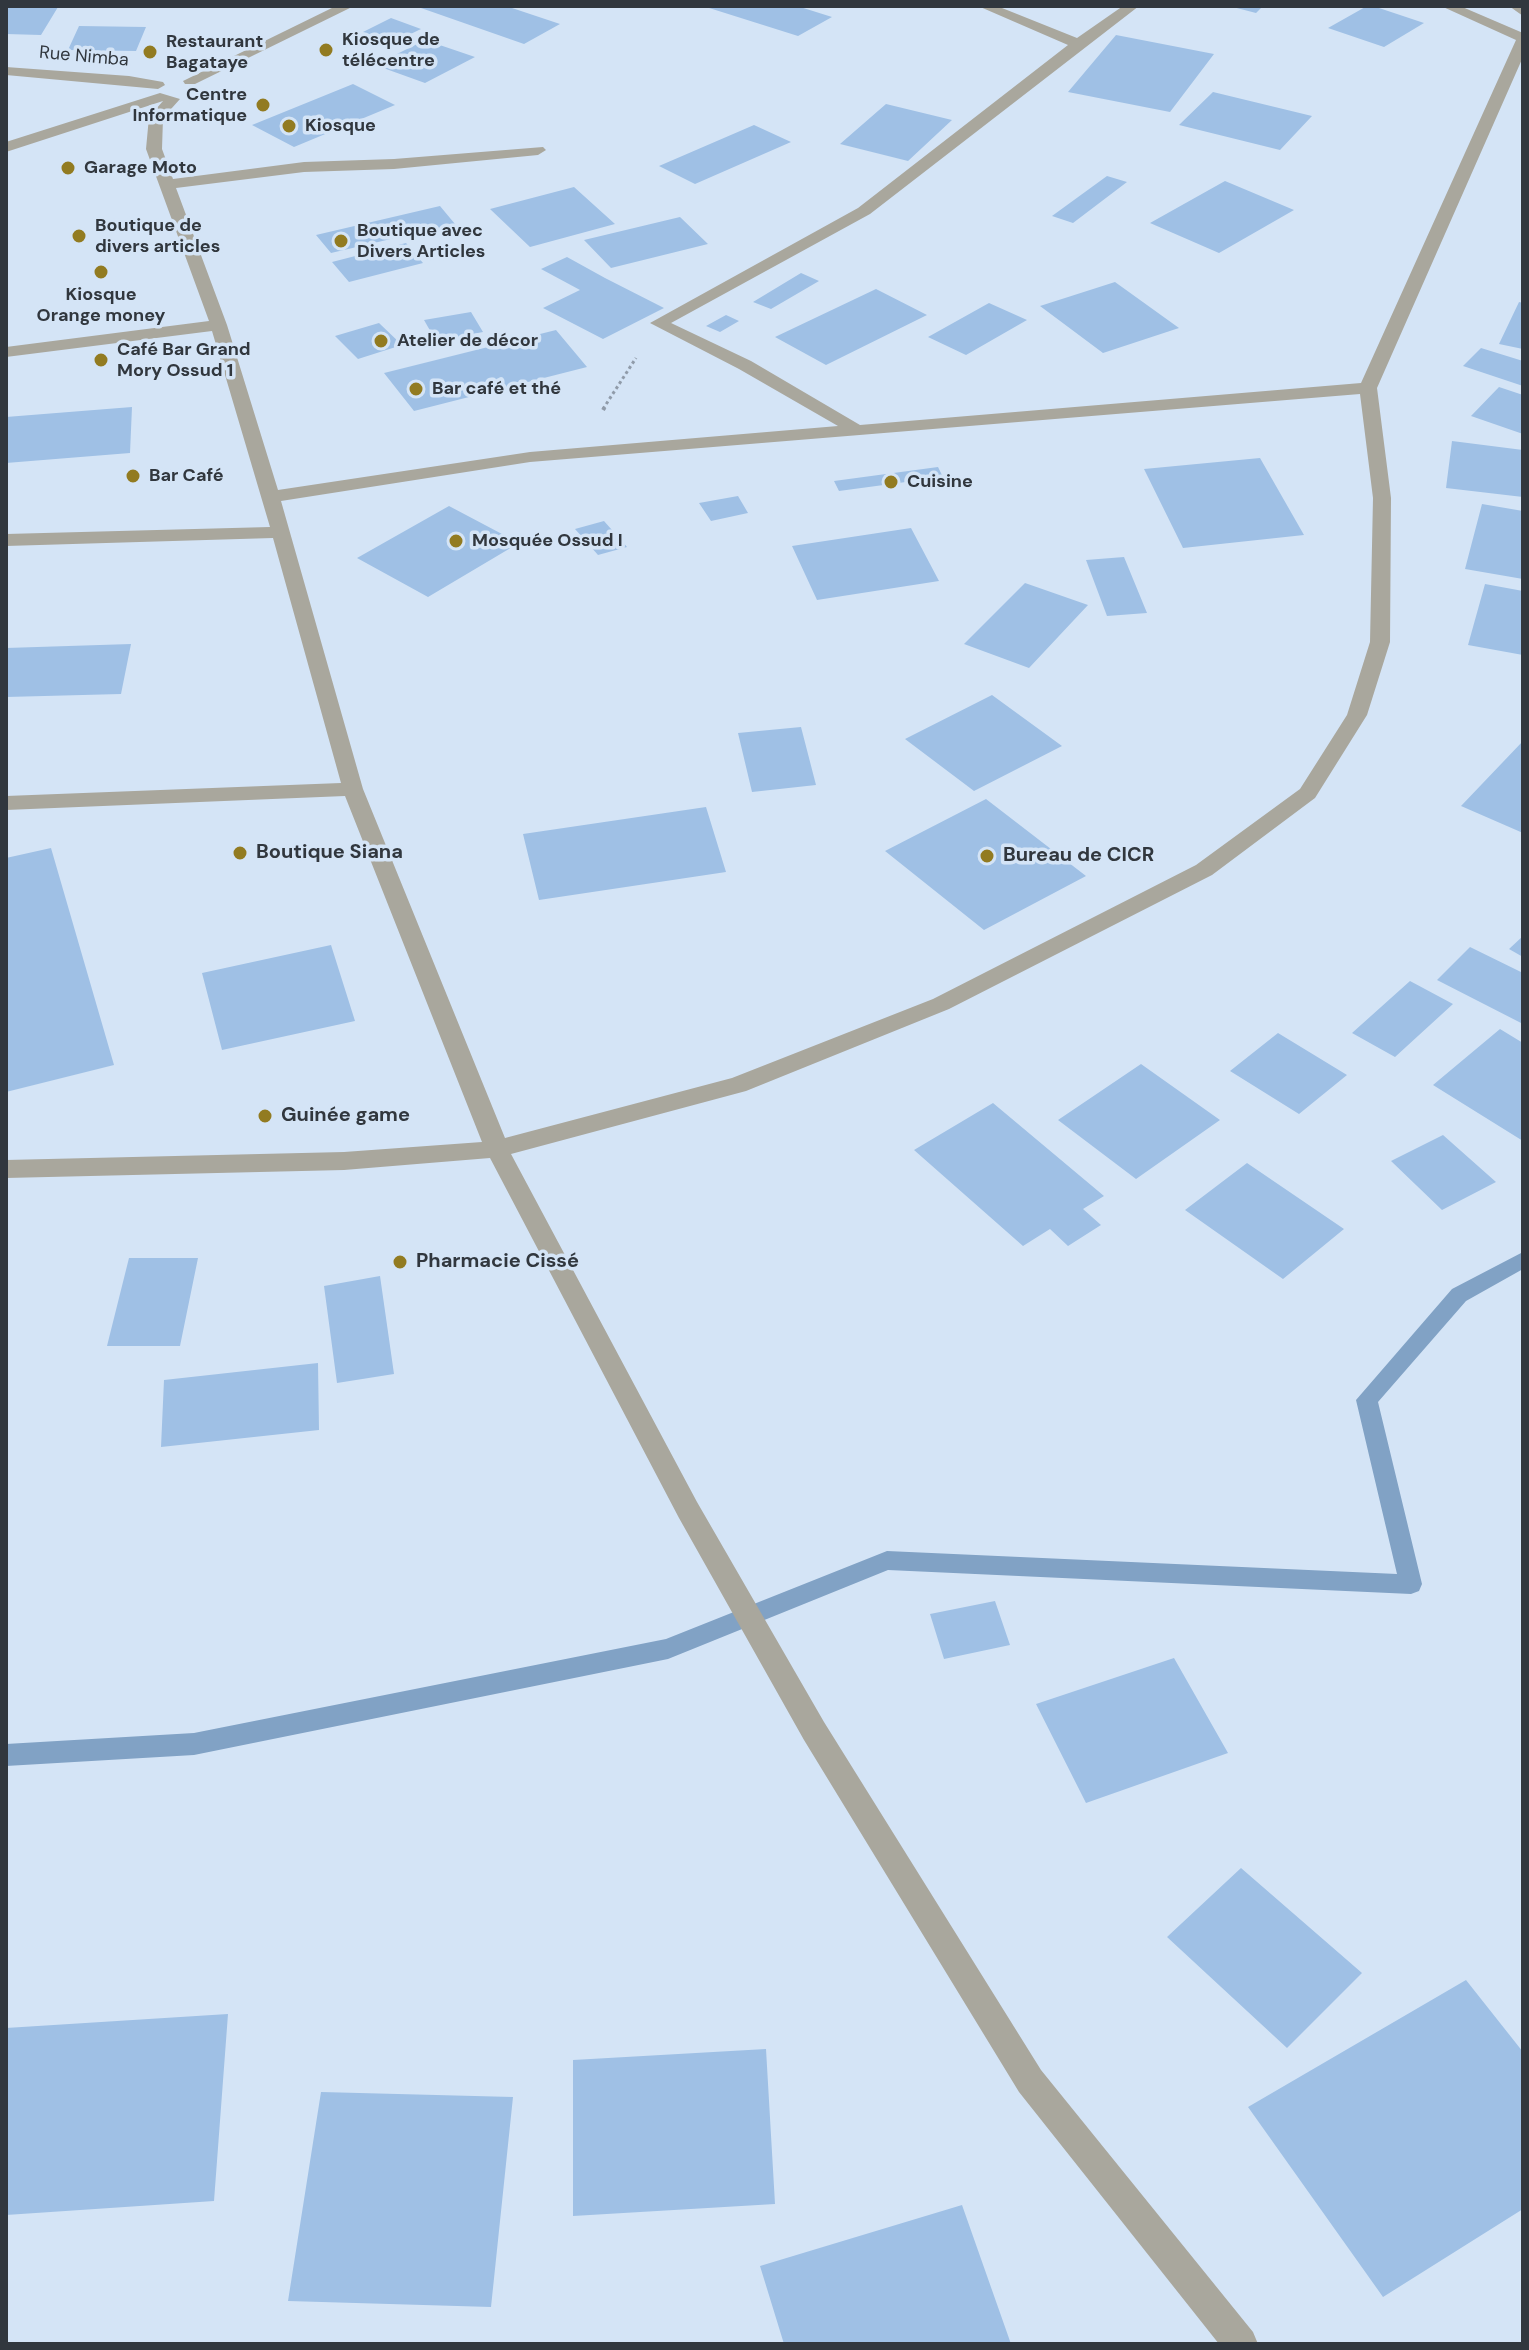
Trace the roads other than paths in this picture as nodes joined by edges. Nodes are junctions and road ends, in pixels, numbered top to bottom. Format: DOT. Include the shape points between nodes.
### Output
graph roads {
  1 [pos="985,6"];
  2 [pos="1132,6"];
  3 [pos="1448,6"];
  4 [pos="1516,6"];
  5 [pos="343,7"];
  6 [pos="1523,12"];
  7 [pos="1523,40"];
  8 [pos="1078,44"];
  9 [pos="6,71"];
  10 [pos="163,94"];
  11 [pos="6,147"];
  12 [pos="538,150"];
  13 [pos="167,184"];
  14 [pos="219,325"];
  15 [pos="6,352"];
  16 [pos="1368,388"];
  17 [pos="855,429"];
  18 [pos="271,497"];
  19 [pos="281,532"];
  20 [pos="6,540"];
  21 [pos="353,789"];
  22 [pos="6,803"];
  23 [pos="497,1149"];
  24 [pos="6,1169"];
  25 [pos="1241,2344"];
  1 -- 8 [label="street"];
  2 -- 8 [label="street"];
  3 -- 7 [label="street"];
  4 -- 6 [label="street"];
  5 -- 10 [label="street" via="190,81 176,79"];
  7 -- 16 [label="street"];
  8 -- 17 [label="street" via="864,211 658,323 745,365"];
  9 -- 10 [label="street, Rue Nimba" via="129,80"];
  10 -- 11 [label="street"];
  10 -- 13 [label="street" via="154,149"];
  12 -- 13 [label="street" via="304,167"];
  13 -- 14 [label="street"];
  14 -- 15 [label="street"];
  14 -- 18 [label="street"];
  16 -- 17 [label="street"];
  16 -- 23 [label="street" via="1382,498 1380,642 1357,715 1308,793 1204,870 941,1004 738,1085"];
  17 -- 18 [label="street" via="530,457"];
  18 -- 19 [label="street"];
  19 -- 20 [label="street"];
  19 -- 21 [label="street"];
  21 -- 22 [label="street"];
  21 -- 23 [label="street"];
  23 -- 24 [label="street" via="344,1161"];
  23 -- 25 [label="street" via="688,1510 814,1731 1030,2081"];
}
